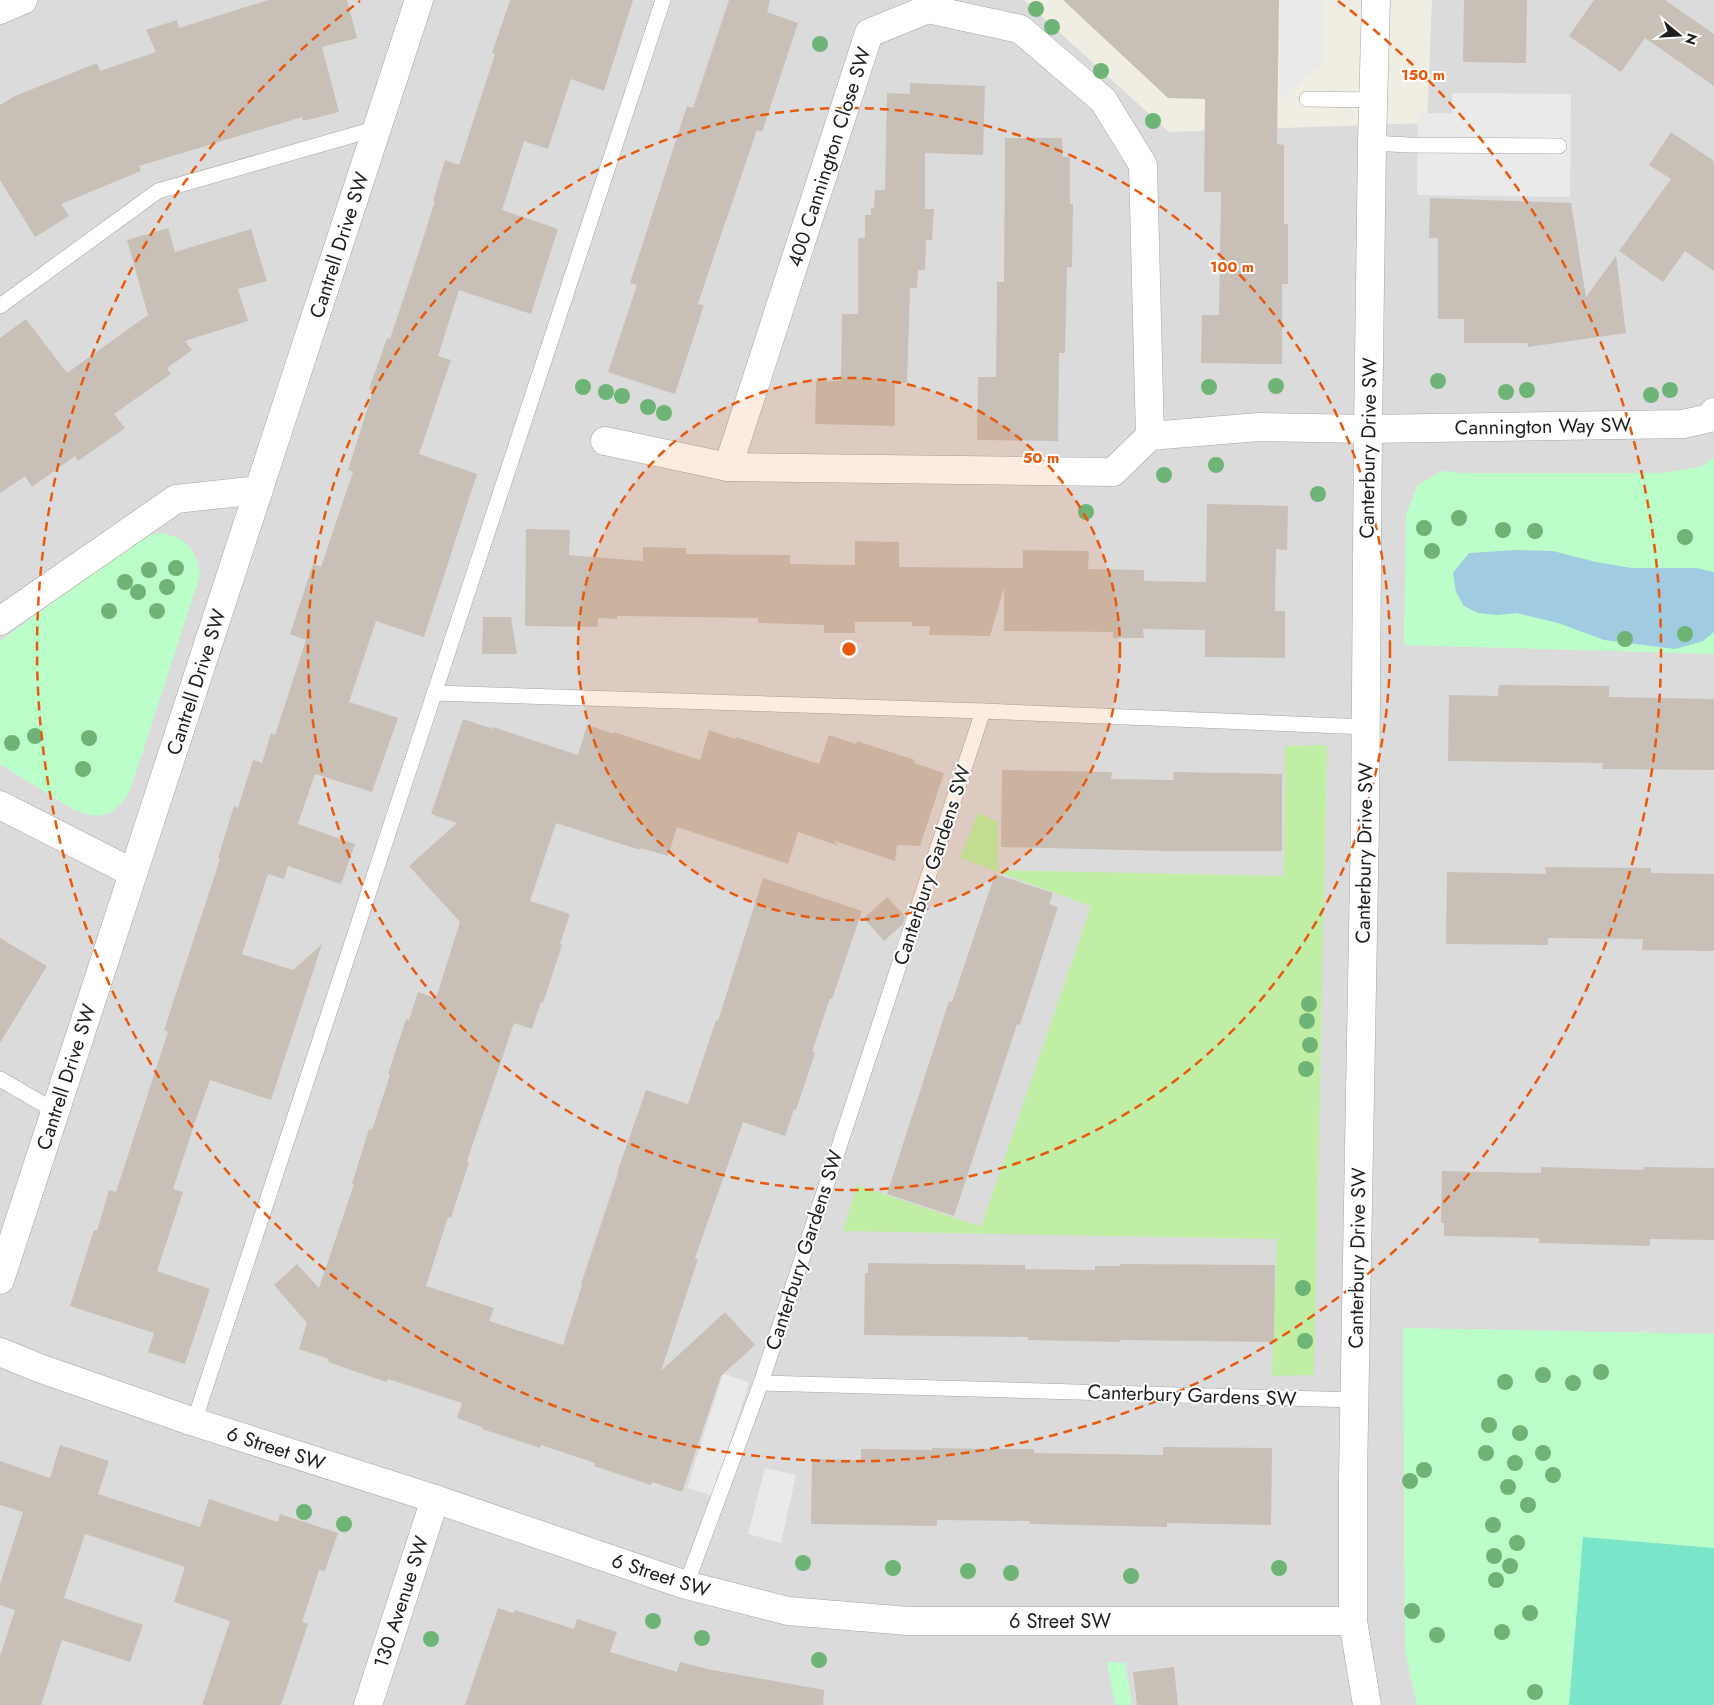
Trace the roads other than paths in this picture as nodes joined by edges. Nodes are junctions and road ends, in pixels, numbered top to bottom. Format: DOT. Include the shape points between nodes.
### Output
graph roads {
  1 [pos="23,0"];
  2 [pos="419,0"];
  3 [pos="663,0"];
  4 [pos="1376,0"];
  5 [pos="0,10"];
  6 [pos="1307,99"];
  7 [pos="1373,100"];
  8 [pos="378,128"];
  9 [pos="1372,143"];
  10 [pos="1559,146"];
  11 [pos="0,306"];
  12 [pos="1714,412"];
  13 [pos="1368,429"];
  14 [pos="1150,436"];
  15 [pos="605,441"];
  16 [pos="728,467"];
  17 [pos="259,490"];
  18 [pos="0,621"];
  19 [pos="434,693"];
  20 [pos="982,711"];
  21 [pos="1365,727"];
  22 [pos="0,805"];
  23 [pos="133,873"];
  24 [pos="0,1079"];
  25 [pos="55,1111"];
  26 [pos="0,1280"];
  27 [pos="0,1352"];
  28 [pos="760,1383"];
  29 [pos="1354,1400"];
  30 [pos="194,1422"];
  31 [pos="435,1499"];
  32 [pos="686,1585"];
  33 [pos="1353,1621"];
  34 [pos="368,1705"];
  35 [pos="1367,1705"];
  1 -- 5 [label="street"];
  2 -- 8 [label="street, Cantrell Drive SW"];
  3 -- 19 [label="lane"];
  4 -- 7 [label="street, Canterbury Drive SW"];
  6 -- 7 [label="lane"];
  7 -- 9 [label="street, Canterbury Drive SW"];
  8 -- 11 [label="lane" via="158,191"];
  8 -- 17 [label="street, Cantrell Drive SW"];
  9 -- 10 [label="lane"];
  9 -- 13 [label="street, Canterbury Drive SW"];
  12 -- 13 [label="street, Cannington Way SW" via="1710,418 1683,424"];
  13 -- 14 [label="street" via="1259,427"];
  13 -- 21 [label="street, Canterbury Drive SW"];
  14 -- 16 [label="street" via="1113,472"];
  14 -- 16 [label="street, 400 Cannington Close SW" via="1144,165 1103,100 1020,29 928,9 869,33"];
  15 -- 16 [label="street"];
  17 -- 18 [label="street" via="176,499"];
  17 -- 23 [label="street, Cantrell Drive SW"];
  19 -- 20 [label="lane"];
  19 -- 30 [label="lane"];
  20 -- 21 [label="lane"];
  20 -- 28 [label="lane, Canterbury Gardens SW"];
  21 -- 29 [label="street, Canterbury Drive SW"];
  22 -- 23 [label="street"];
  23 -- 25 [label="street, Cantrell Drive SW"];
  24 -- 25 [label="lane"];
  25 -- 26 [label="street, Cantrell Drive SW"];
  27 -- 30 [label="street, 6 Street SW"];
  28 -- 29 [label="lane, Canterbury Gardens SW"];
  28 -- 32 [label="lane, Canterbury Gardens SW"];
  29 -- 33 [label="street, Canterbury Drive SW"];
  30 -- 31 [label="street, 6 Street SW"];
  31 -- 32 [label="street, 6 Street SW"];
  31 -- 34 [label="street, 130 Avenue SW"];
  32 -- 33 [label="street, 6 Street SW" via="788,1611 908,1621"];
  33 -- 35 [label="street, Canterbury Drive SW"];
}
